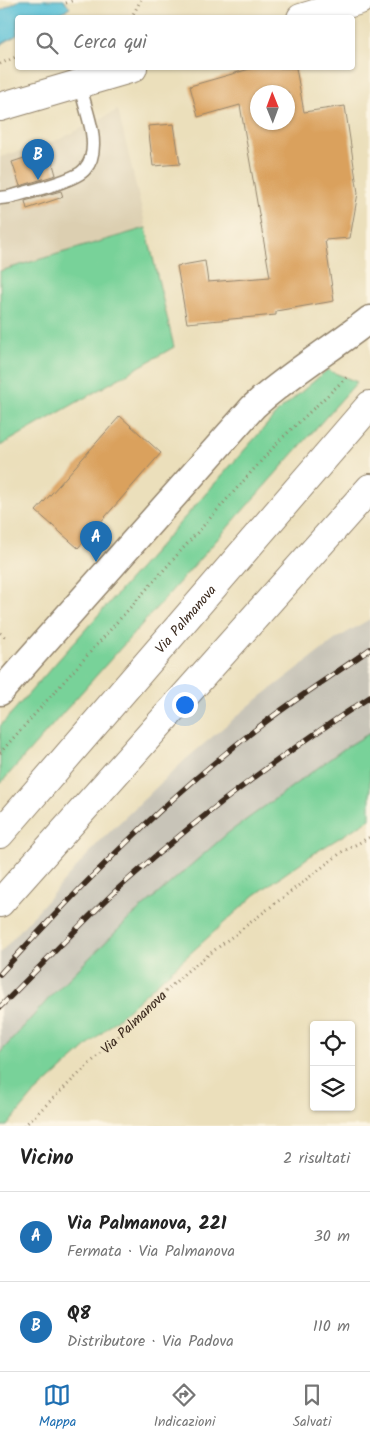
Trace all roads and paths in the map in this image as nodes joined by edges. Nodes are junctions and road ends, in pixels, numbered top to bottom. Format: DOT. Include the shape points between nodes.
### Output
graph roads {
  1 [pos="74,0"];
  2 [pos="141,0"];
  3 [pos="360,0"];
  4 [pos="66,4"];
  5 [pos="133,15"];
  6 [pos="311,15"];
  7 [pos="15,57"];
  8 [pos="0,64"];
  9 [pos="124,70"];
  10 [pos="97,76"];
  11 [pos="0,107"];
  12 [pos="0,198"];
  13 [pos="370,319"];
  14 [pos="349,375"];
  15 [pos="370,405"];
  16 [pos="370,488"];
  17 [pos="0,634"];
  18 [pos="8,640"];
  19 [pos="0,692"];
  20 [pos="0,753"];
  21 [pos="0,834"];
  22 [pos="370,837"];
  23 [pos="0,903"];
  24 [pos="24,1126"];
  1 -- 4 [label="path"];
  2 -- 5 [label="path"];
  3 -- 6 [label="main road"];
  7 -- 8 [label="path"];
  9 -- 10 [label="main road"];
  10 -- 11 [label="main road"];
  10 -- 12 [label="lane" via="93,147 91,160 84,171 72,178"];
  13 -- 19 [label="street" via="253,407"];
  14 -- 20 [label="path" via="280,440"];
  15 -- 21 [label="main road, Via Palmanova"];
  16 -- 23 [label="main road"];
  17 -- 18 [label="path"];
  22 -- 24 [label="path, Via Palmanova" via="342,852 186,972"];
}
